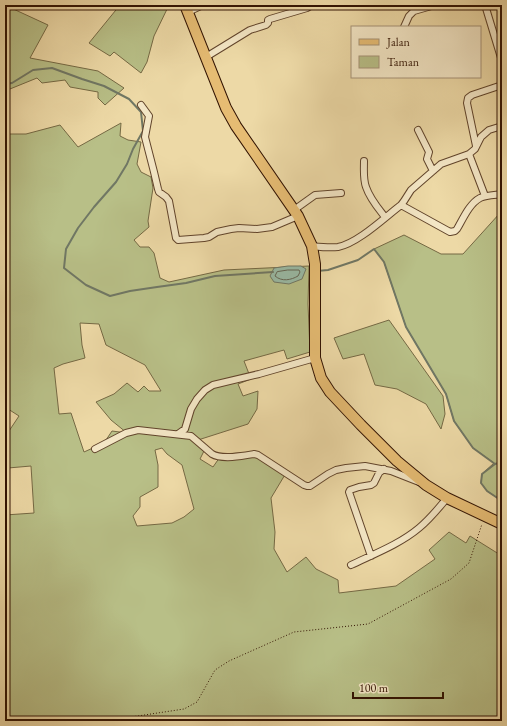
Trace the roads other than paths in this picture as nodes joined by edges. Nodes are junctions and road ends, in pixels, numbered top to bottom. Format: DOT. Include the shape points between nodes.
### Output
graph roads {
  1 [pos="203,5"];
  2 [pos="312,5"];
  3 [pos="435,5"];
  4 [pos="486,5"];
  5 [pos="186,8"];
  6 [pos="404,26"];
  7 [pos="206,57"];
  8 [pos="502,61"];
  9 [pos="502,85"];
  10 [pos="141,105"];
  11 [pos="502,126"];
  12 [pos="418,130"];
  13 [pos="476,146"];
  14 [pos="469,154"];
  15 [pos="364,161"];
  16 [pos="433,171"];
  17 [pos="341,193"];
  18 [pos="502,194"];
  19 [pos="485,196"];
  20 [pos="401,205"];
  21 [pos="296,213"];
  22 [pos="385,217"];
  23 [pos="312,246"];
  24 [pos="315,358"];
  25 [pos="178,434"];
  26 [pos="95,449"];
  27 [pos="384,469"];
  28 [pos="426,485"];
  29 [pos="447,498"];
  30 [pos="502,524"];
  31 [pos="371,556"];
  32 [pos="351,566"];
  1 -- 5 [label="street"];
  2 -- 7 [label="street" via="270,19 266,25 250,30"];
  3 -- 6 [label="street" via="414,11 408,16"];
  4 -- 8 [label="street"];
  5 -- 7 [label="main road"];
  7 -- 21 [label="main road" via="236,126"];
  9 -- 13 [label="street" via="468,98"];
  10 -- 21 [label="street" via="149,116 145,137 158,189 169,201 178,240 209,237 217,232 235,228 272,227"];
  11 -- 13 [label="street" via="490,130 481,137"];
  12 -- 16 [label="street" via="429,152 427,159"];
  13 -- 14 [label="street"];
  14 -- 16 [label="street" via="441,164"];
  14 -- 19 [label="street"];
  15 -- 22 [label="street" via="364,178 370,198"];
  16 -- 20 [label="street" via="411,190"];
  17 -- 21 [label="street" via="315,195"];
  18 -- 19 [label="street"];
  19 -- 20 [label="street" via="472,204 457,229 450,232"];
  20 -- 22 [label="street"];
  21 -- 23 [label="main road"];
  22 -- 23 [label="street" via="345,245"];
  23 -- 24 [label="main road" via="315,264"];
  24 -- 25 [label="street" via="213,385 197,399 185,428"];
  24 -- 28 [label="main road" via="321,378 330,392 398,461"];
  25 -- 26 [label="street" via="138,430 126,432"];
  25 -- 27 [label="street" via="191,436 216,457 258,455 304,486 310,486 336,470 366,466"];
  27 -- 28 [label="street"];
  27 -- 31 [label="street" via="371,485 349,492"];
  28 -- 29 [label="main road"];
  29 -- 30 [label="main road"];
  29 -- 31 [label="street" via="419,528"];
  31 -- 32 [label="street"];
}
